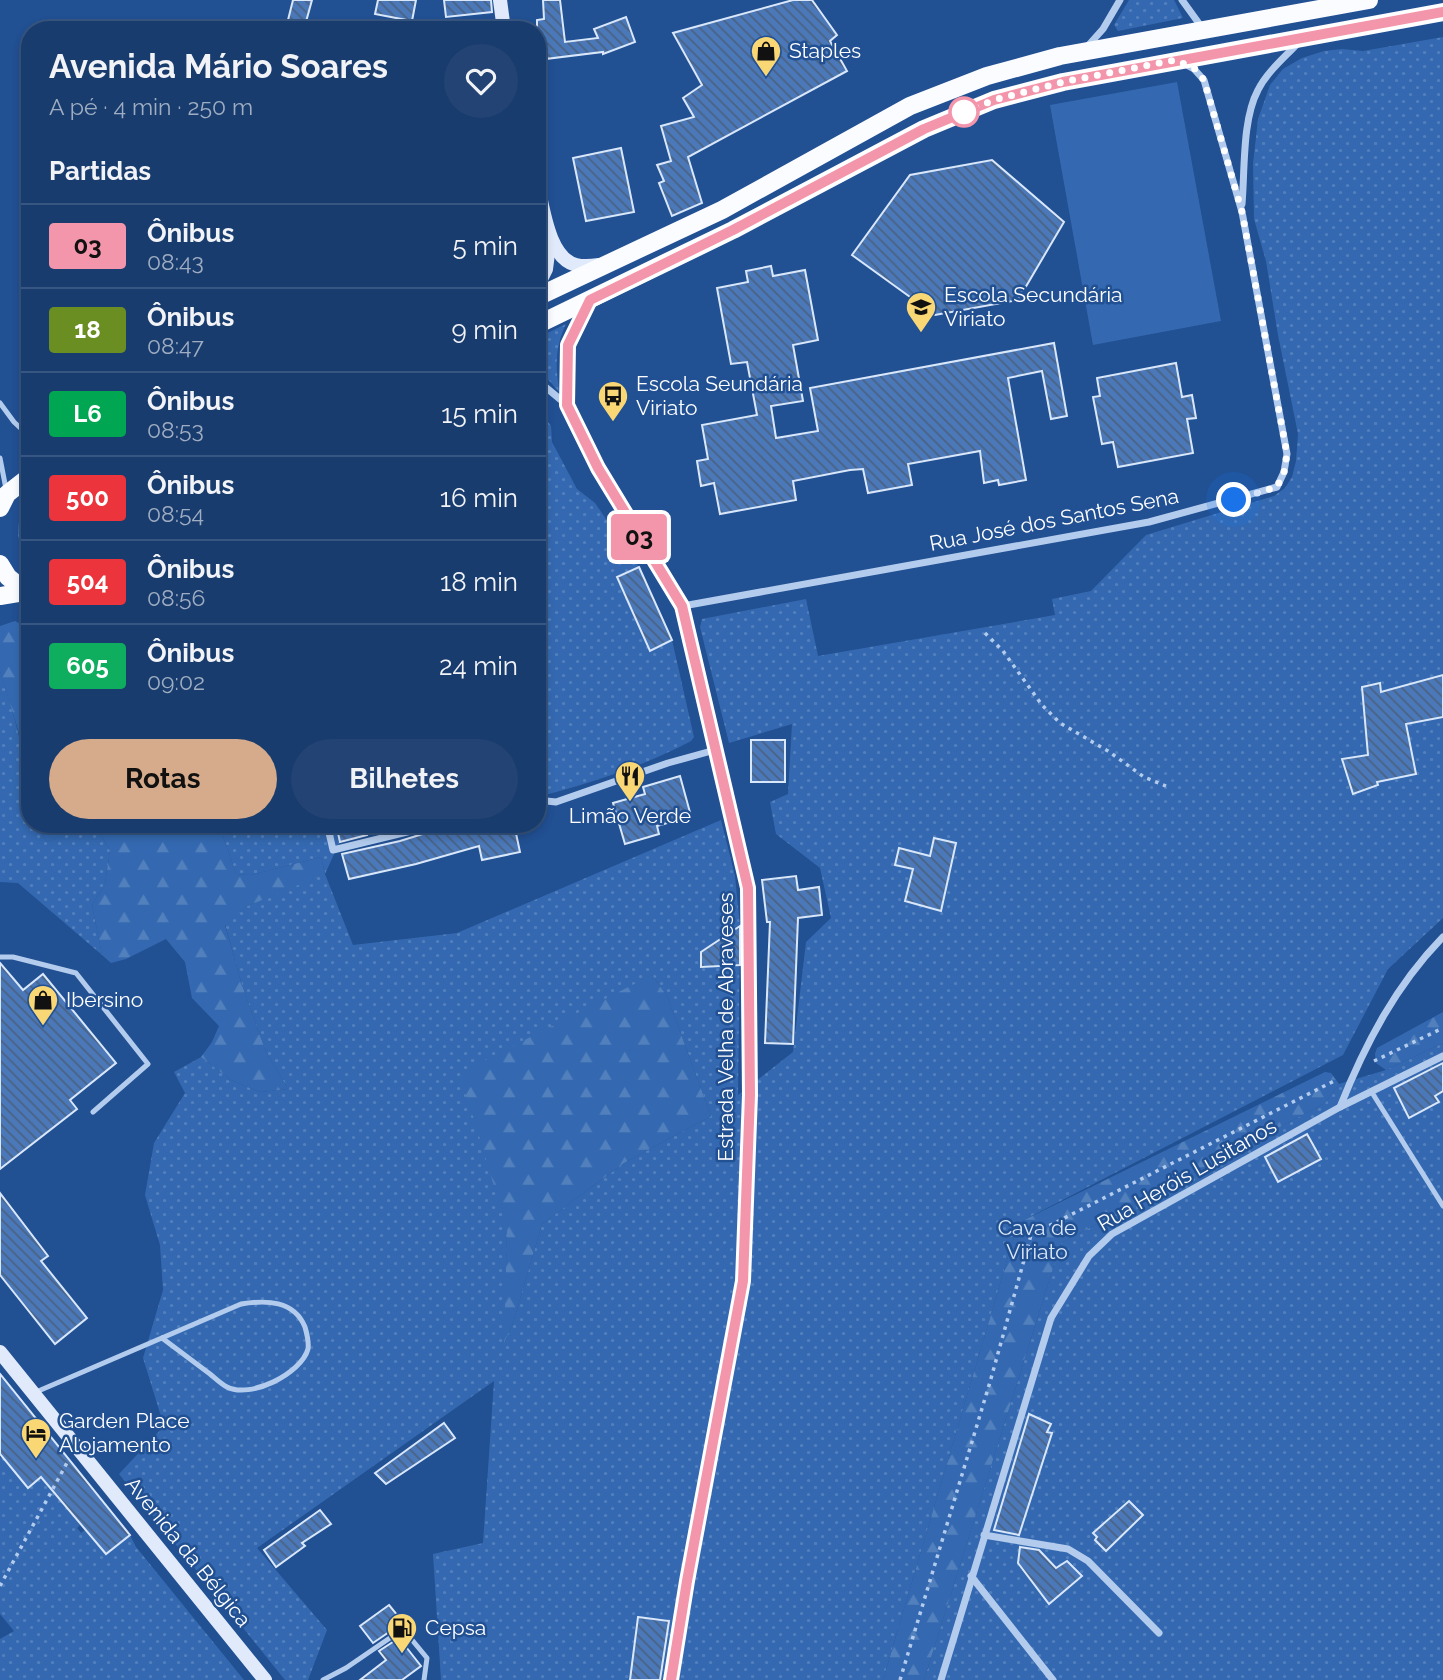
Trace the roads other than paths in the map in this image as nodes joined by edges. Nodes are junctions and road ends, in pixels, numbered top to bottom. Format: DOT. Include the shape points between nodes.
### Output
graph roads {
  1 [pos="500,0"];
  2 [pos="1120,0"];
  3 [pos="1182,0"];
  4 [pos="1358,1"];
  5 [pos="1443,12"];
  6 [pos="504,21"];
  7 [pos="1204,30"];
  8 [pos="1303,37"];
  9 [pos="1082,52"];
  10 [pos="1175,60"];
  11 [pos="1242,212"];
  12 [pos="546,219"];
  13 [pos="550,236"];
  14 [pos="607,264"];
  15 [pos="546,266"];
  16 [pos="546,293"];
  17 [pos="590,300"];
  18 [pos="546,322"];
  19 [pos="546,388"];
  20 [pos="0,403"];
  21 [pos="567,405"];
  22 [pos="21,429"];
  23 [pos="0,458"];
  24 [pos="21,485"];
  25 [pos="4,501"];
  26 [pos="0,564"];
  27 [pos="21,589"];
  28 [pos="21,594"];
  29 [pos="0,596"];
  30 [pos="682,606"];
  31 [pos="715,751"];
  32 [pos="546,801"];
  33 [pos="329,833"];
  34 [pos="403,833"];
  35 [pos="1443,936"];
  36 [pos="0,957"];
  37 [pos="1443,1056"];
  38 [pos="1371,1091"];
  39 [pos="1340,1107"];
  40 [pos="93,1112"];
  41 [pos="1443,1206"];
  42 [pos="162,1338"];
  43 [pos="0,1352"];
  44 [pos="33,1393"];
  45 [pos="984,1535"];
  46 [pos="971,1576"];
  47 [pos="1159,1633"];
  48 [pos="265,1680"];
  49 [pos="323,1680"];
  50 [pos="424,1680"];
  51 [pos="671,1680"];
  52 [pos="941,1680"];
  53 [pos="1053,1680"];
  1 -- 6 [label="main road"];
  2 -- 9 [label="street"];
  3 -- 7 [label="street"];
  4 -- 7 [label="main road"];
  5 -- 8 [label="main road"];
  7 -- 9 [label="main road"];
  8 -- 10 [label="main road"];
  8 -- 11 [label="street, Rua José dos Santos Sena" via="1266,77 1252,104"];
  9 -- 14 [label="main road" via="987,76 885,118 722,211"];
  10 -- 11 [label="street, Rua José dos Santos Sena" via="1194,68 1204,80"];
  10 -- 17 [label="main road" via="994,100 924,129"];
  11 -- 30 [label="street, Rua José dos Santos Sena" via="1287,454 1277,487 1149,522"];
  12 -- 13 [label="main road"];
  13 -- 14 [label="main road" via="557,251 575,265"];
  13 -- 15 [label="main road"];
  14 -- 16 [label="main road"];
  17 -- 18 [label="main road"];
  17 -- 21 [label="street" via="568,345"];
  19 -- 21 [label="street"];
  20 -- 22 [label="lane"];
  21 -- 30 [label="street, Estrada Velha de Abraveses" via="598,468"];
  23 -- 25 [label="lane"];
  24 -- 25 [label="main road"];
  26 -- 27 [label="main road"];
  28 -- 29 [label="main road"];
  30 -- 31 [label="street, Estrada Velha de Abraveses"];
  31 -- 32 [label="street" via="556,802"];
  31 -- 51 [label="street, Estrada Velha de Abraveses" via="748,888 747,1201 743,1281"];
  33 -- 34 [label="street" via="333,850"];
  35 -- 39 [label="street" via="1399,990 1366,1045"];
  36 -- 40 [label="lane" via="76,973 148,1064"];
  37 -- 38 [label="street, Rua Heróis Lusitanos"];
  38 -- 39 [label="street, Rua Heróis Lusitanos"];
  38 -- 41 [label="lane"];
  39 -- 45 [label="street, Rua Heróis Lusitanos" via="1112,1234 1089,1256 1051,1318"];
  42 -- 42 [label="lane" via="241,1304 263,1301 283,1304 301,1318 307,1349 299,1363 278,1379 243,1391 227,1388"];
  42 -- 44 [label="lane"];
  43 -- 44 [label="main road, Avenida da Bélgica"];
  44 -- 48 [label="main road, Avenida da Bélgica"];
  45 -- 46 [label="street, Rua Heróis Lusitanos"];
  45 -- 47 [label="street" via="1068,1549"];
  46 -- 52 [label="street, Rua Heróis Lusitanos"];
  46 -- 53 [label="street"];
  49 -- 50 [label="lane" via="402,1629 427,1658"];
}
